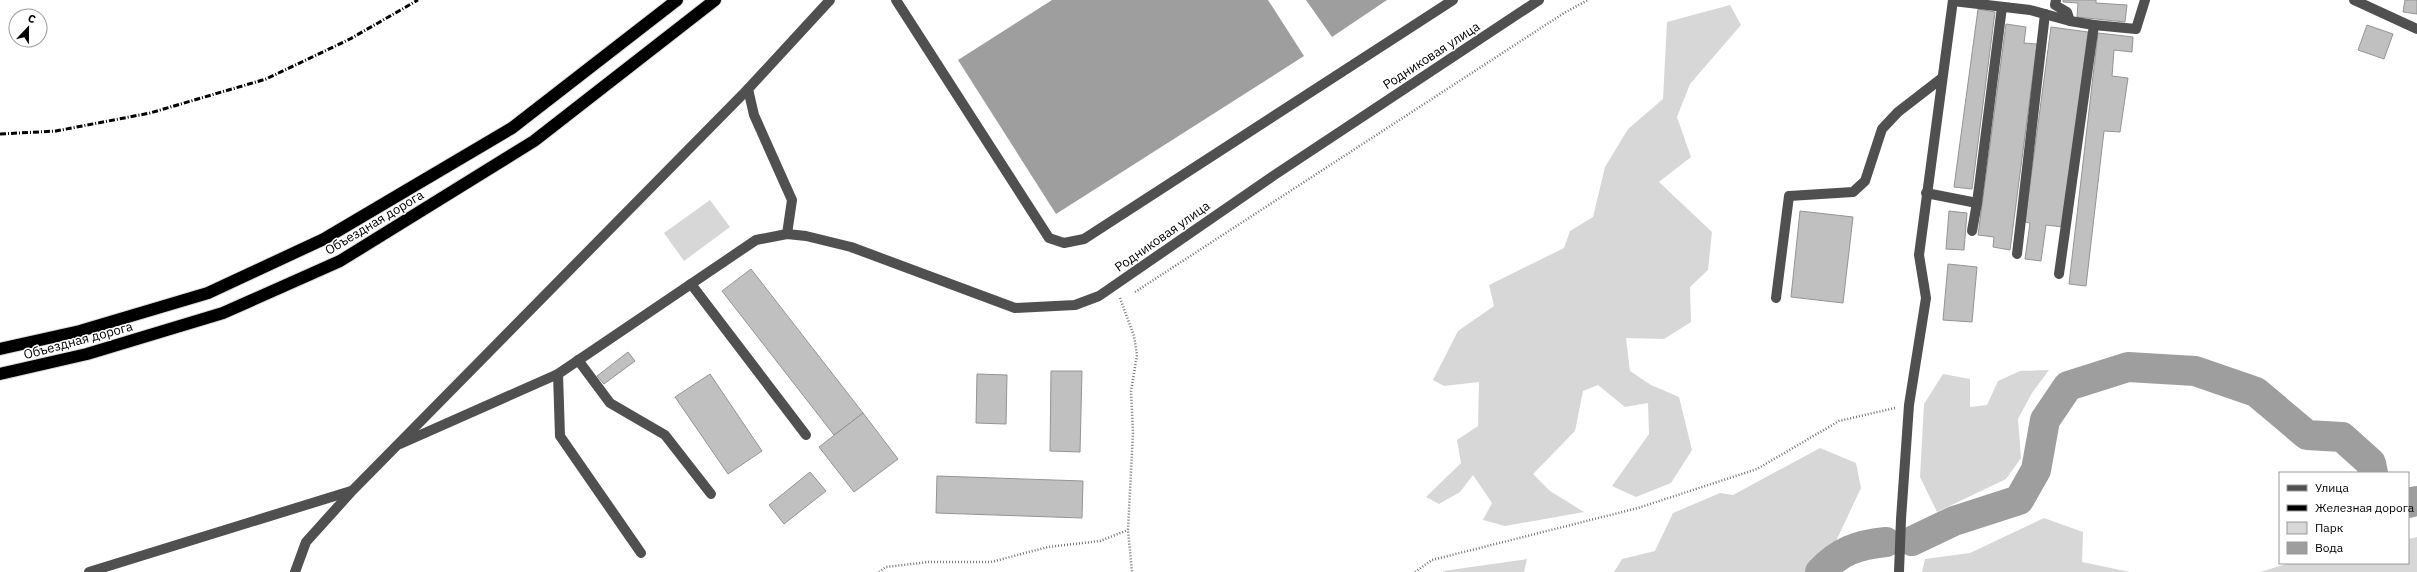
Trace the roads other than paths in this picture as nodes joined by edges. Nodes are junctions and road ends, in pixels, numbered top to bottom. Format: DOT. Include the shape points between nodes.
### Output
graph roads {
  1 [pos="677,0"];
  2 [pos="715,0"];
  3 [pos="830,0"];
  4 [pos="896,0"];
  5 [pos="1453,0"];
  6 [pos="1539,0"];
  7 [pos="1953,0"];
  8 [pos="2056,0"];
  9 [pos="2145,0"];
  10 [pos="2354,0"];
  11 [pos="2002,7"];
  12 [pos="2046,14"];
  13 [pos="2070,21"];
  14 [pos="2094,26"];
  15 [pos="2417,29"];
  16 [pos="1942,78"];
  17 [pos="748,89"];
  18 [pos="1926,193"];
  19 [pos="1977,203"];
  20 [pos="1972,231"];
  21 [pos="787,234"];
  22 [pos="2017,254"];
  23 [pos="2059,274"];
  24 [pos="691,284"];
  25 [pos="1776,298"];
  26 [pos="0,349"];
  27 [pos="578,360"];
  28 [pos="0,374"];
  29 [pos="558,374"];
  30 [pos="806,435"];
  31 [pos="400,444"];
  32 [pos="352,491"];
  33 [pos="711,494"];
  34 [pos="641,553"];
  35 [pos="89,572"];
  36 [pos="295,572"];
  37 [pos="1899,572"];
  1 -- 26 [label="highway, Объездная дорога" via="512,128 324,239 208,293 80,332"];
  2 -- 28 [label="highway, Объездная дорога" via="534,141 340,261 223,313 87,354"];
  3 -- 17 [label="street"];
  4 -- 5 [label="street" via="1049,238 1064,243 1084,239"];
  6 -- 21 [label="street, Родниковая улица" via="1273,176 1099,296 1075,305 1015,308 851,247"];
  7 -- 11 [label="street"];
  7 -- 16 [label="street"];
  8 -- 13 [label="street" via="2055,5 2068,12"];
  9 -- 14 [label="street" via="2136,29"];
  10 -- 15 [label="street"];
  11 -- 12 [label="street"];
  11 -- 19 [label="street"];
  12 -- 13 [label="street"];
  12 -- 22 [label="street"];
  13 -- 14 [label="street"];
  14 -- 23 [label="street"];
  16 -- 18 [label="street"];
  16 -- 25 [label="street" via="1898,112 1882,128 1864,181 1853,192 1789,196"];
  17 -- 21 [label="street" via="754,115 792,200"];
  17 -- 31 [label="street"];
  18 -- 19 [label="street"];
  18 -- 37 [label="street" via="1918,255 1926,298 1909,405"];
  19 -- 20 [label="street"];
  21 -- 24 [label="street, Родниковая улица" via="756,240"];
  24 -- 27 [label="street"];
  24 -- 30 [label="street"];
  27 -- 29 [label="street"];
  27 -- 33 [label="street" via="610,403 665,434"];
  29 -- 31 [label="street"];
  29 -- 34 [label="street" via="560,436"];
  31 -- 32 [label="street"];
  32 -- 35 [label="street"];
  32 -- 36 [label="street" via="306,542"];
}
